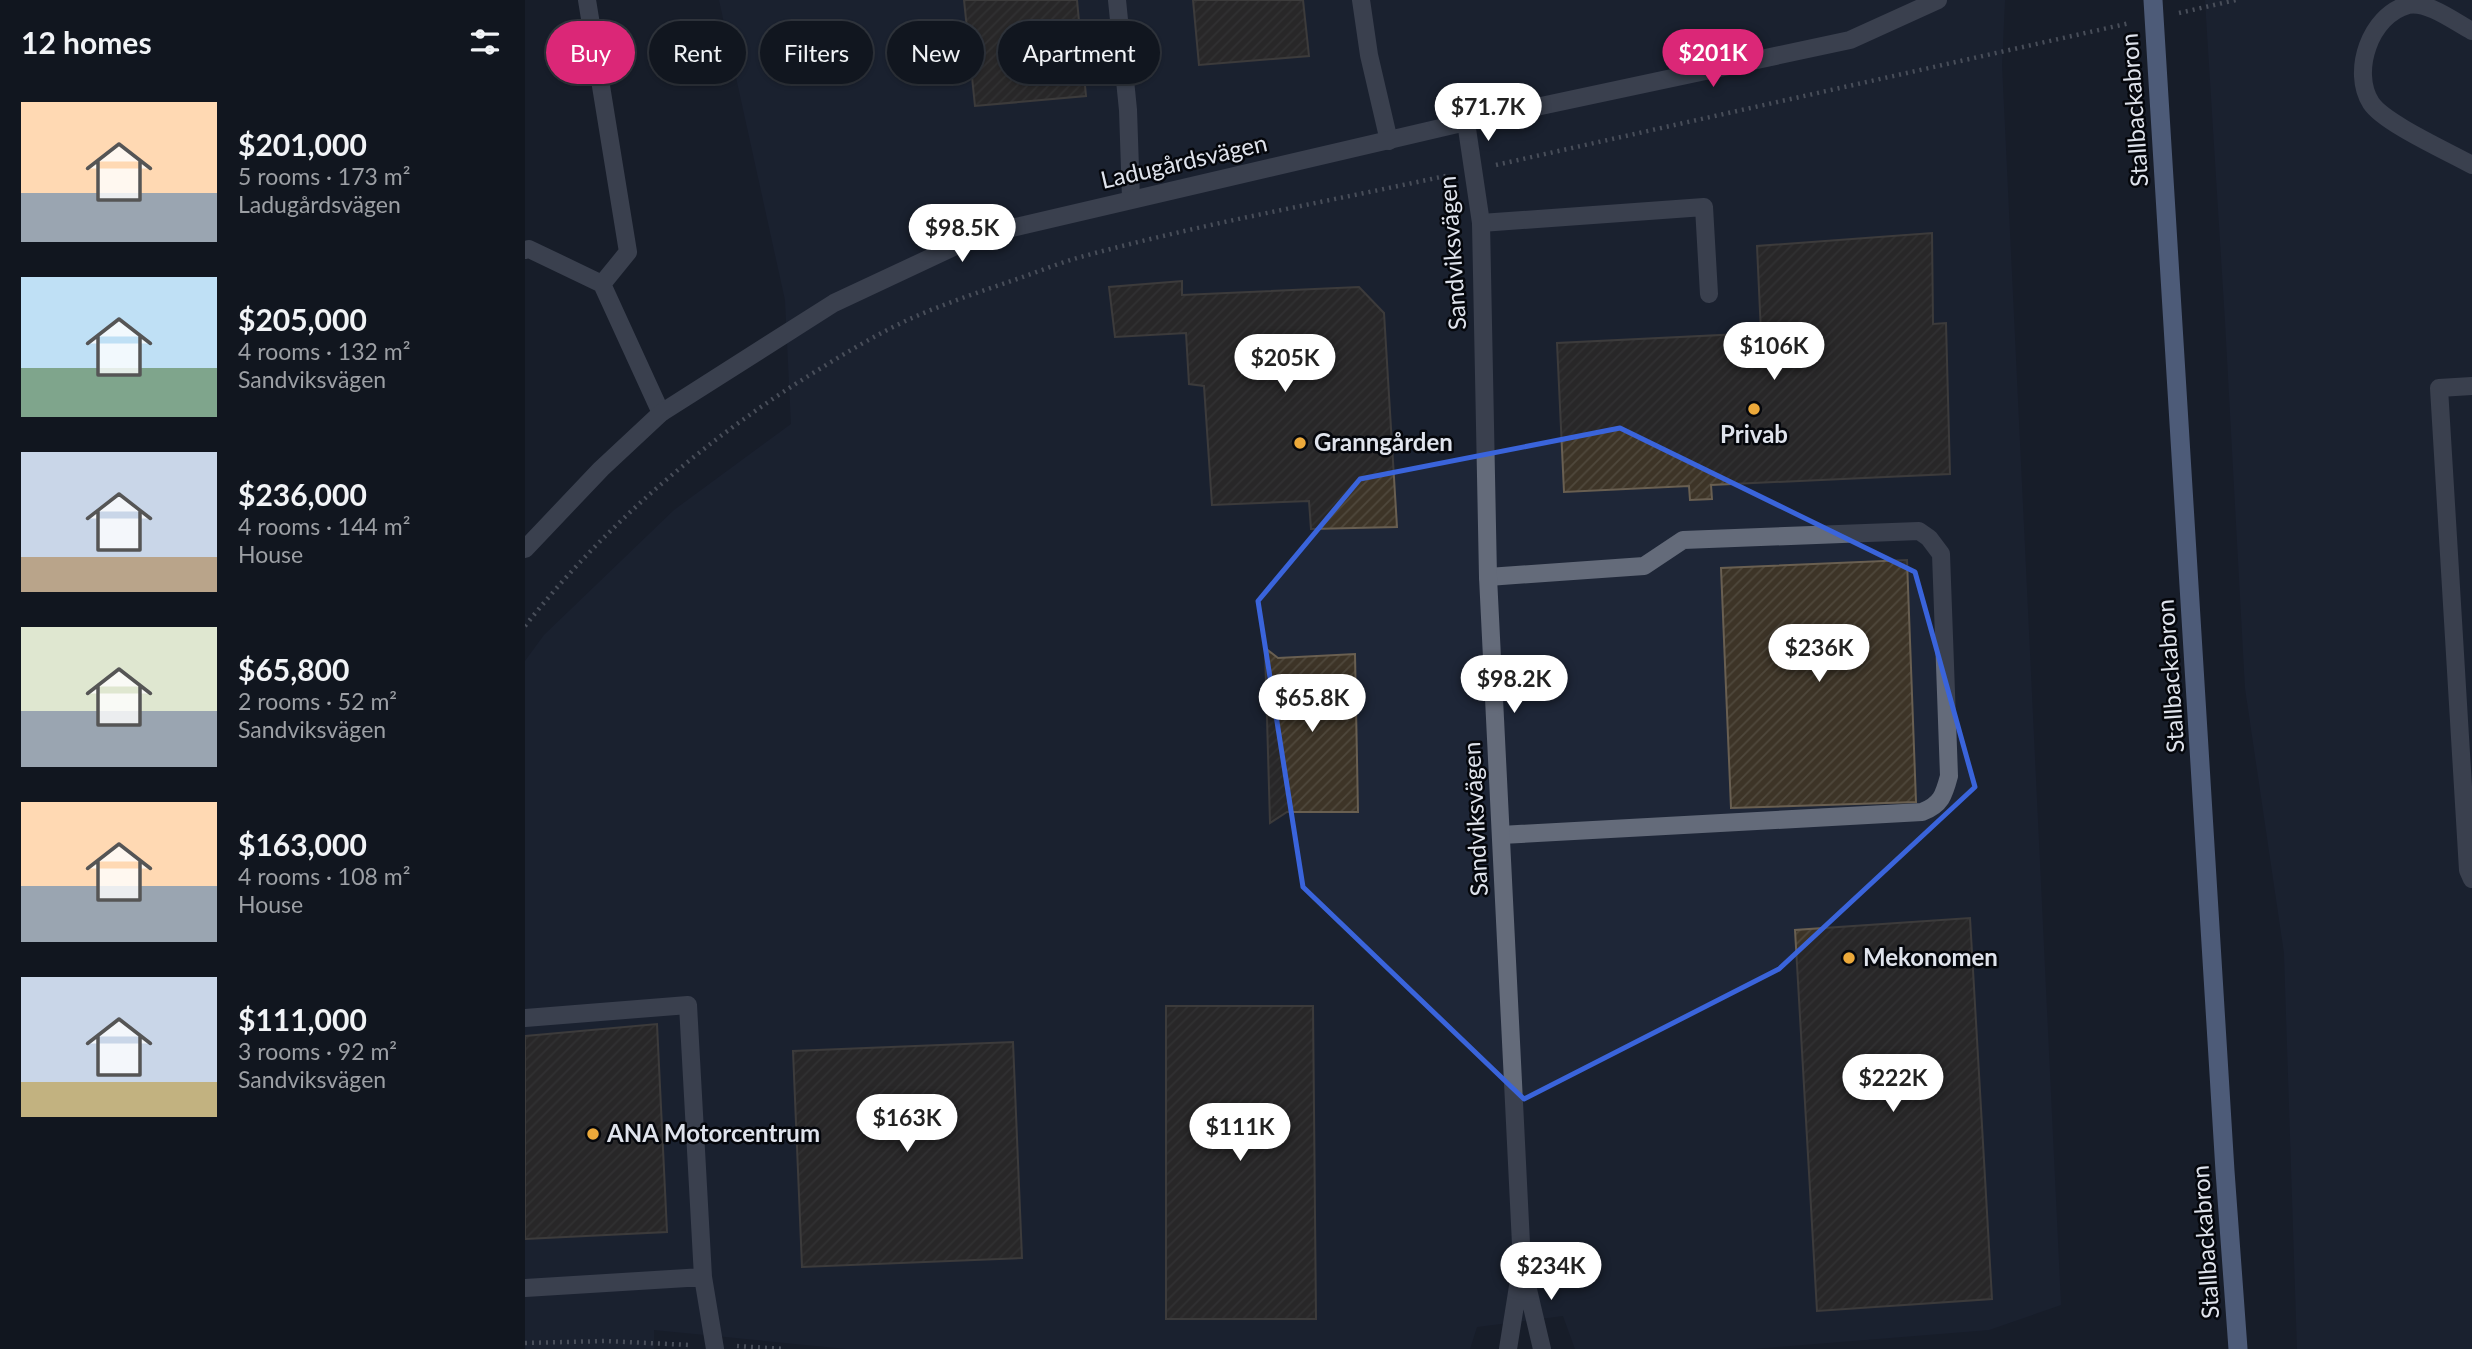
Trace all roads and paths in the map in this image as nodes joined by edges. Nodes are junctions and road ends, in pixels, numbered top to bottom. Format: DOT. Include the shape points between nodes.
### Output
graph roads {
  1 [pos="587,0"];
  2 [pos="1117,0"];
  3 [pos="1361,0"];
  4 [pos="1938,0"];
  5 [pos="2153,0"];
  6 [pos="2236,0"];
  7 [pos="2172,14"];
  8 [pos="2134,22"];
  9 [pos="2472,31"];
  10 [pos="1466,122"];
  11 [pos="1388,141"];
  12 [pos="2472,165"];
  13 [pos="1473,170"];
  14 [pos="1131,198"];
  15 [pos="1481,223"];
  16 [pos="525,250"];
  17 [pos="602,284"];
  18 [pos="1709,295"];
  19 [pos="2472,386"];
  20 [pos="661,413"];
  21 [pos="525,549"];
  22 [pos="1488,577"];
  23 [pos="525,626"];
  24 [pos="1501,835"];
  25 [pos="2472,879"];
  26 [pos="525,1018"];
  27 [pos="1522,1264"];
  28 [pos="703,1277"];
  29 [pos="525,1288"];
  30 [pos="525,1343"];
  31 [pos="715,1348"];
  32 [pos="785,1349"];
  33 [pos="1508,1349"];
  34 [pos="1542,1349"];
  35 [pos="2238,1349"];
  1 -- 17 [label="street" via="628,252"];
  2 -- 14 [label="street"];
  3 -- 11 [label="street"];
  4 -- 10 [label="street, Ladugårdsvägen" via="1850,40"];
  5 -- 35 [label="highway, Stallbackabron"];
  6 -- 7 [label="path"];
  8 -- 13 [label="path"];
  9 -- 12 [label="street" via="2427,7 2409,5 2385,18 2370,40 2363,65 2364,87 2372,105 2385,117"];
  10 -- 11 [label="street, Ladugårdsvägen"];
  10 -- 13 [label="street, Sandviksvägen"];
  11 -- 14 [label="street, Ladugårdsvägen"];
  13 -- 15 [label="street, Sandviksvägen"];
  13 -- 23 [label="path" via="1075,259 911,319 828,363 673,471 608,533"];
  14 -- 20 [label="street, Ladugårdsvägen" via="965,241 834,303"];
  15 -- 18 [label="street" via="1704,207"];
  15 -- 22 [label="street, Sandviksvägen"];
  16 -- 17 [label="street"];
  17 -- 20 [label="street"];
  19 -- 25 [label="street" via="2439,388 2467,870"];
  20 -- 21 [label="street, Ladugårdsvägen"];
  22 -- 24 [label="street, Sandviksvägen"];
  22 -- 24 [label="street" via="1644,566 1683,540 1919,531 1941,554 1949,776 1936,807 1922,812"];
  24 -- 27 [label="street, Sandviksvägen"];
  26 -- 28 [label="street" via="688,1005"];
  27 -- 33 [label="street, Sandviksvägen"];
  27 -- 34 [label="street, Sandviksvägen"];
  28 -- 29 [label="street"];
  28 -- 31 [label="street"];
  30 -- 31 [label="path" via="606,1341"];
  31 -- 32 [label="path"];
}
